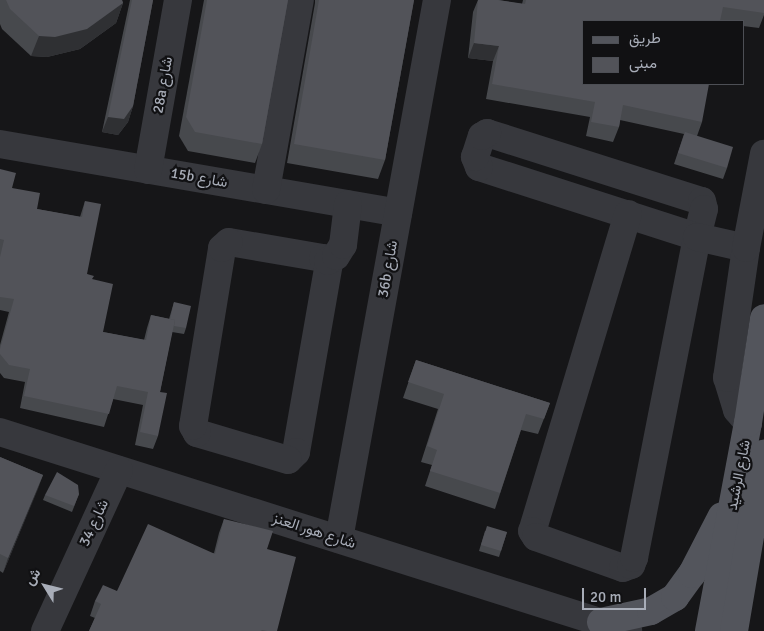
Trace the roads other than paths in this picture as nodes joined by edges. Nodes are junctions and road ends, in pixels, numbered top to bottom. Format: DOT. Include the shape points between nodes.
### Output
graph roads {
  1 [pos="178,0"];
  2 [pos="300,0"];
  3 [pos="437,0"];
  4 [pos="0,144"];
  5 [pos="764,154"];
  6 [pos="148,170"];
  7 [pos="266,190"];
  8 [pos="348,204"];
  9 [pos="398,213"];
  10 [pos="628,214"];
  11 [pos="697,236"];
  12 [pos="746,248"];
  13 [pos="328,261"];
  14 [pos="764,318"];
  15 [pos="748,423"];
  16 [pos="0,432"];
  17 [pos="764,454"];
  18 [pos="119,470"];
  19 [pos="736,488"];
  20 [pos="339,539"];
  21 [pos="608,626"];
  22 [pos="45,631"];
  23 [pos="628,631"];
  24 [pos="652,631"];
  25 [pos="709,631"];
  26 [pos="734,631"];
  1 -- 6 [label="street, 28a شارع"];
  2 -- 7 [label="street"];
  3 -- 9 [label="street, 36b شارع"];
  4 -- 6 [label="street, 15b شارع"];
  5 -- 12 [label="street"];
  6 -- 7 [label="street, 15b شارع"];
  7 -- 8 [label="street, 15b شارع"];
  8 -- 9 [label="street, 15b شارع"];
  8 -- 13 [label="street" via="343,245"];
  9 -- 20 [label="street, 36b شارع"];
  10 -- 11 [label="street"];
  10 -- 11 [label="street" via="479,167 475,160 482,136 490,133 702,201 704,206"];
  10 -- 11 [label="street" via="532,531 539,539 623,568 631,565 634,558"];
  11 -- 12 [label="street"];
  12 -- 15 [label="street" via="727,378 737,410"];
  13 -- 13 [label="street" via="235,242 222,248 193,422 198,433 284,459 294,456"];
  14 -- 15 [label="main road, شارع الرشيد"];
  15 -- 19 [label="main road, شارع الرشيد"];
  16 -- 18 [label="street, شارع هور العنز"];
  17 -- 26 [label="main road"];
  18 -- 20 [label="street, شارع هور العنز"];
  18 -- 22 [label="street, شارع 34"];
  19 -- 21 [label="main road" via="692,574 675,597 651,611"];
  19 -- 25 [label="main road, شارع الرشيد"];
  20 -- 21 [label="street, شارع هور العنز"];
  21 -- 23 [label="street, شارع هور العنز"];
  21 -- 24 [label="main road"];
}
